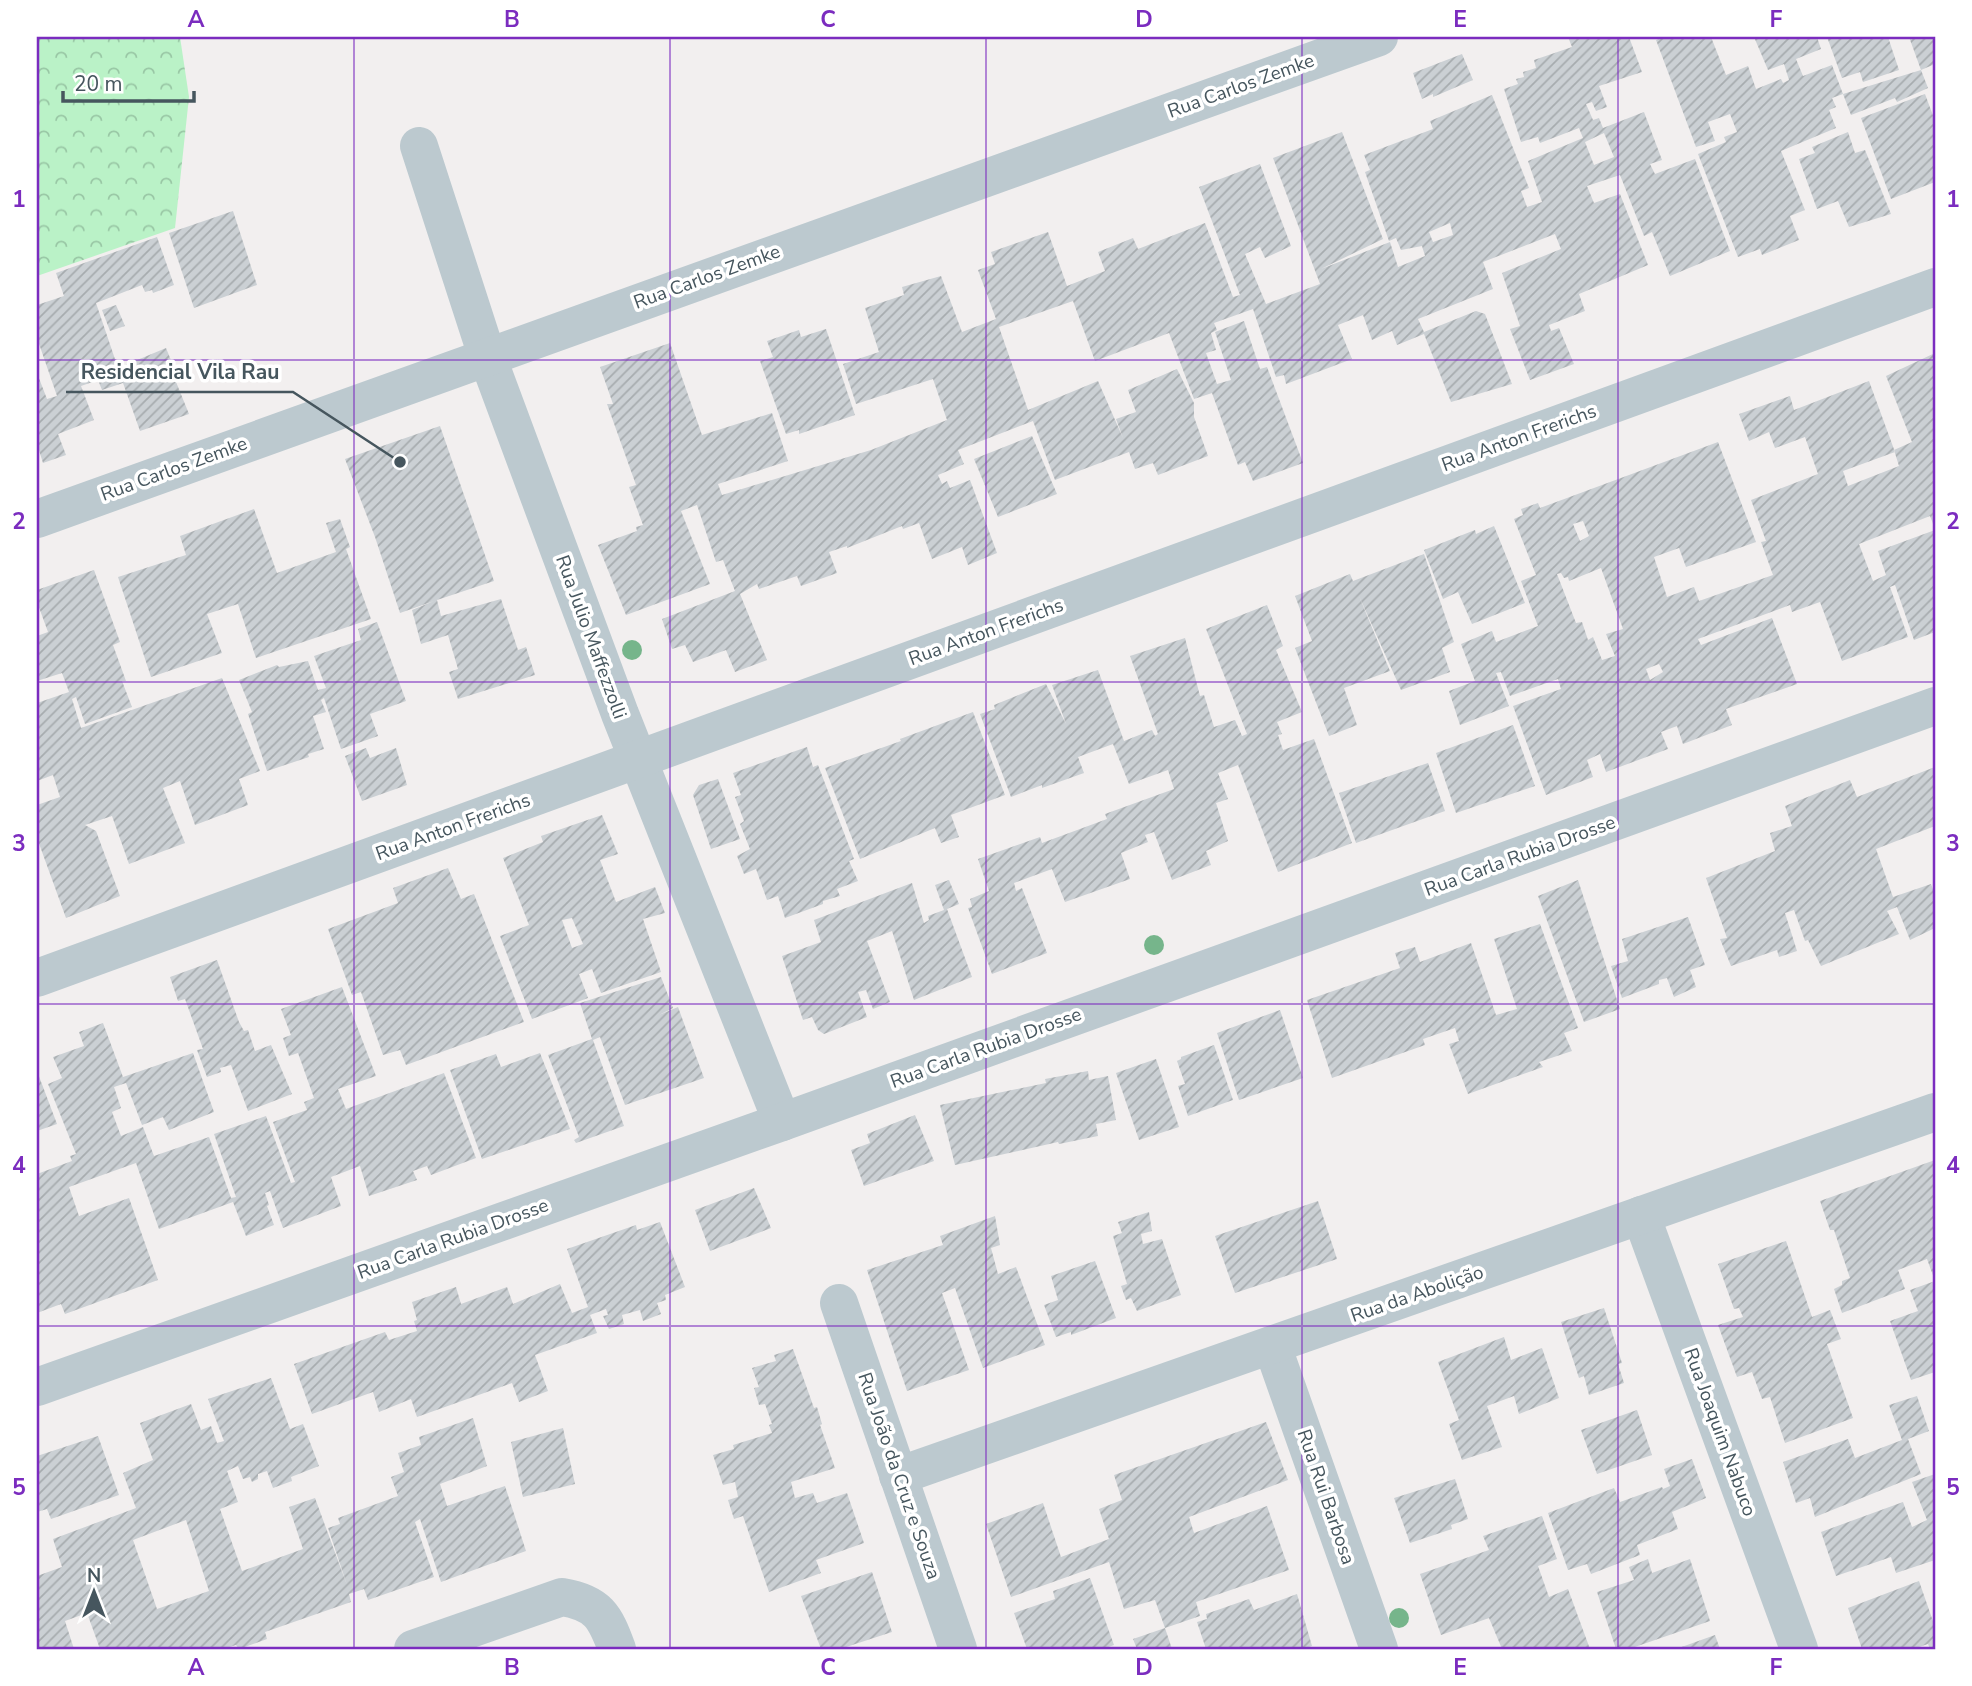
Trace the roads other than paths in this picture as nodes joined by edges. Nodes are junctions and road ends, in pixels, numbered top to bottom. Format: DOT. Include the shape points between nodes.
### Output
graph roads {
  1 [pos="1379,37"];
  2 [pos="419,146"];
  3 [pos="1935,287"];
  4 [pos="487,356"];
  5 [pos="37,519"];
  6 [pos="1935,706"];
  7 [pos="637,760"];
  8 [pos="37,978"];
  9 [pos="1935,1112"];
  10 [pos="782,1122"];
  11 [pos="1641,1215"];
  12 [pos="839,1303"];
  13 [pos="1272,1345"];
  14 [pos="37,1387"];
  15 [pos="898,1476"];
  16 [pos="413,1649"];
  17 [pos="617,1649"];
  18 [pos="958,1649"];
  19 [pos="1379,1649"];
  20 [pos="1799,1649"];
  1 -- 4 [label="street, Rua Carlos Zemke"];
  2 -- 4 [label="street, Rua Julio Maffezzolli"];
  3 -- 7 [label="street, Rua Anton Frerichs"];
  4 -- 5 [label="street, Rua Carlos Zemke"];
  4 -- 7 [label="street, Rua Julio Maffezzolli"];
  6 -- 10 [label="street, Rua Carla Rubia Drosse"];
  7 -- 8 [label="street, Rua Anton Frerichs"];
  7 -- 10 [label="street, Rua Julio Maffezzolli"];
  9 -- 11 [label="street, Rua da Abolição"];
  10 -- 14 [label="street, Rua Carla Rubia Drosse"];
  11 -- 13 [label="street, Rua da Abolição"];
  11 -- 20 [label="street, Rua Joaquim Nabuco"];
  12 -- 15 [label="street, Rua João da Cruz e Souza"];
  13 -- 15 [label="street, Rua da Abolição"];
  13 -- 19 [label="street, Rua Rui Barbosa"];
  15 -- 18 [label="street, Rua João da Cruz e Souza"];
  16 -- 17 [label="street" via="562,1597 594,1608 606,1621"];
}
